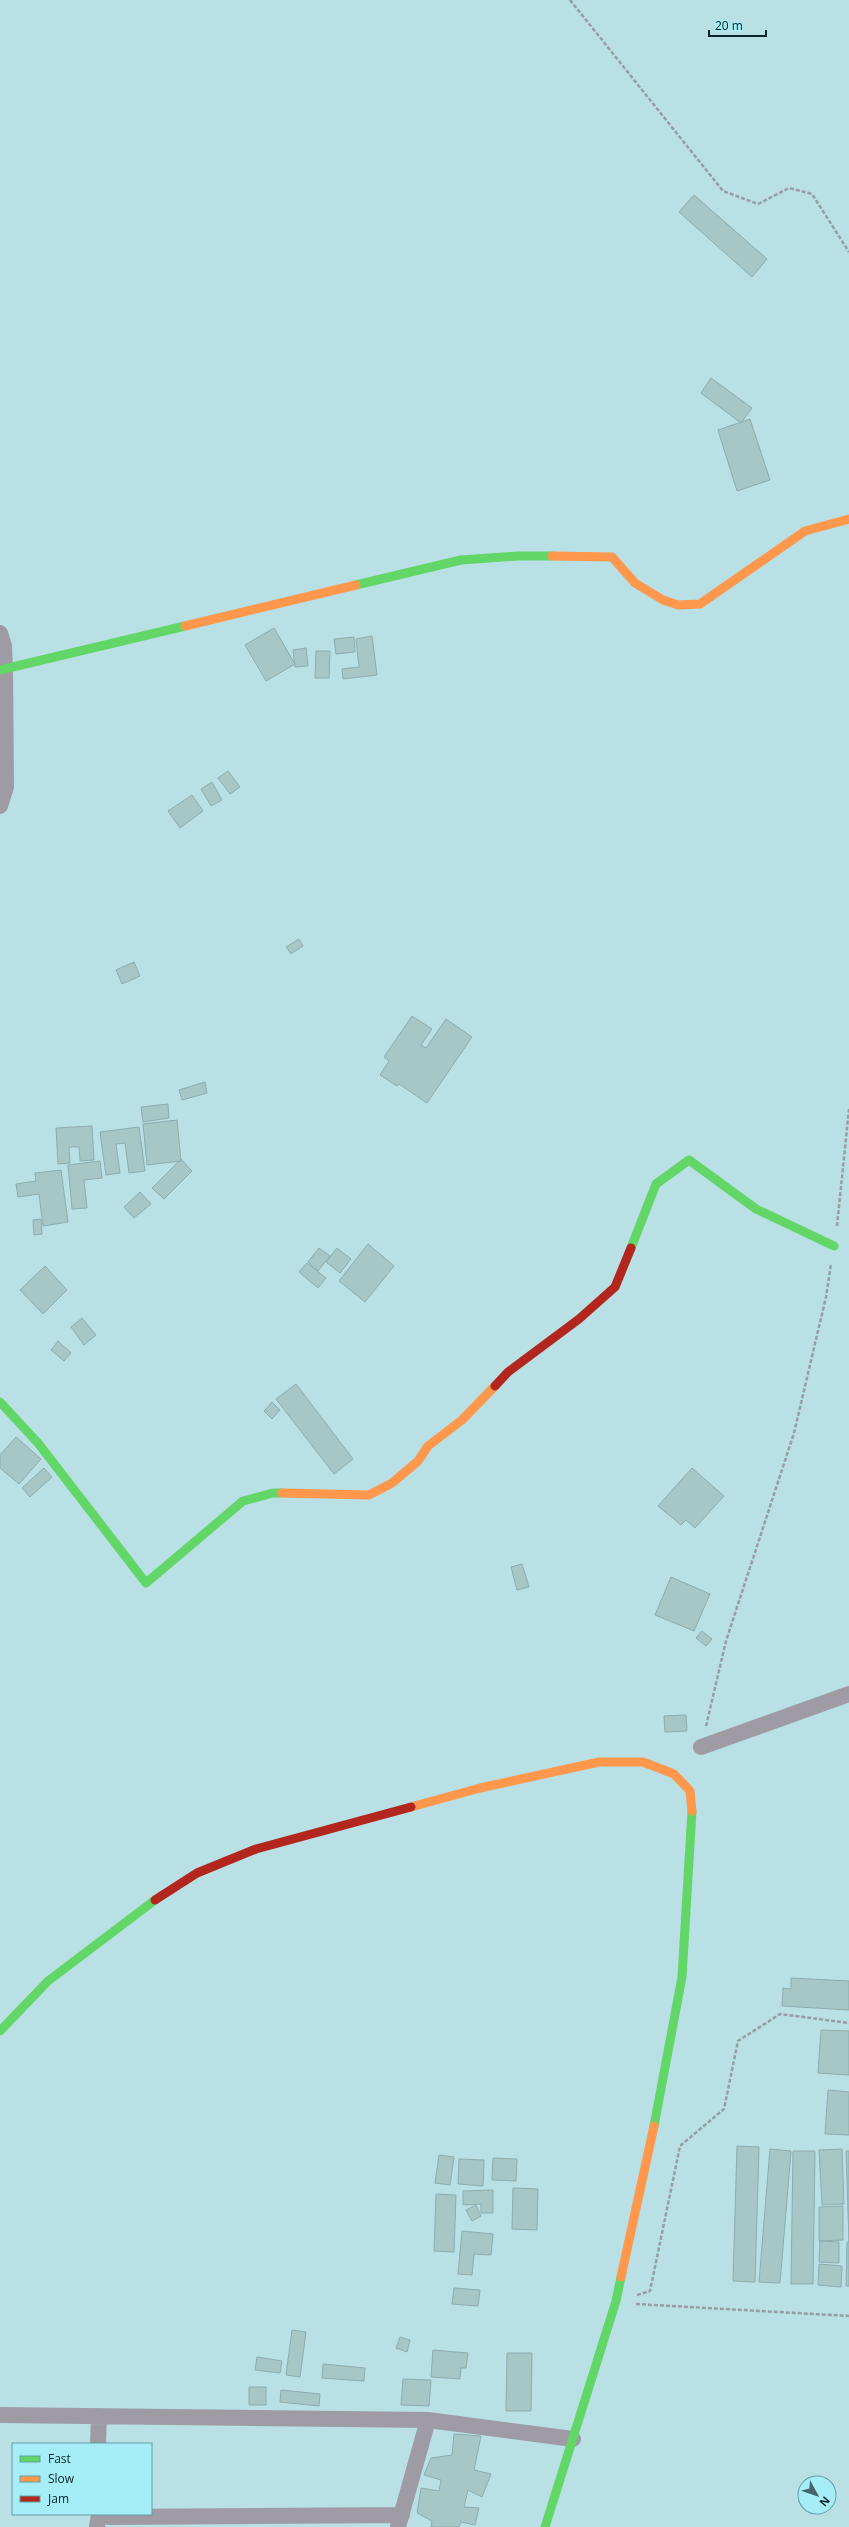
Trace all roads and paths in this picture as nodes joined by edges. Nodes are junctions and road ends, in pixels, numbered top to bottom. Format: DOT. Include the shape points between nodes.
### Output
graph roads {
  1 [pos="570,0"];
  2 [pos="849,252"];
  3 [pos="849,519"];
  4 [pos="0,633"];
  5 [pos="2,669"];
  6 [pos="0,806"];
  7 [pos="849,1109"];
  8 [pos="834,1246"];
  9 [pos="0,1402"];
  10 [pos="849,1694"];
  11 [pos="701,1747"];
  12 [pos="849,2023"];
  13 [pos="0,2031"];
  14 [pos="616,2301"];
  15 [pos="849,2316"];
  16 [pos="0,2415"];
  17 [pos="99,2416"];
  18 [pos="428,2420"];
  19 [pos="573,2439"];
  20 [pos="98,2443"];
  21 [pos="99,2515"];
  22 [pos="107,2515"];
  23 [pos="400,2521"];
  24 [pos="98,2527"];
  25 [pos="545,2527"];
  1 -- 2 [label="path" via="723,191 758,204 789,188 812,194"];
  3 -- 5 [label="street" via="805,531 700,604 678,605 663,600 635,584 612,558 516,556 461,560"];
  4 -- 5 [label="street" via="4,646"];
  5 -- 6 [label="street" via="6,787"];
  7 -- 8 [label="path"];
  8 -- 9 [label="street" via="756,1210 689,1160 656,1184 615,1287 579,1319 508,1372 462,1420 428,1446 418,1460 392,1483 369,1495 273,1493 243,1501 146,1584 38,1443"];
  8 -- 11 [label="path" via="826,1297 794,1433 726,1641"];
  10 -- 11 [label="street"];
  12 -- 14 [label="path" via="780,2014 738,2041 724,2109 680,2146 650,2291"];
  13 -- 14 [label="street" via="48,1981 156,1899 197,1873 256,1849 480,1788 599,1762 644,1762 674,1774 690,1791 693,1818 682,1977 666,2070"];
  14 -- 15 [label="path" via="647,2306"];
  14 -- 19 [label="street"];
  16 -- 17 [label="street"];
  17 -- 18 [label="street"];
  17 -- 20 [label="street"];
  18 -- 19 [label="street"];
  18 -- 23 [label="street"];
  19 -- 25 [label="street"];
  21 -- 24 [label="street"];
  22 -- 23 [label="street"];
}
